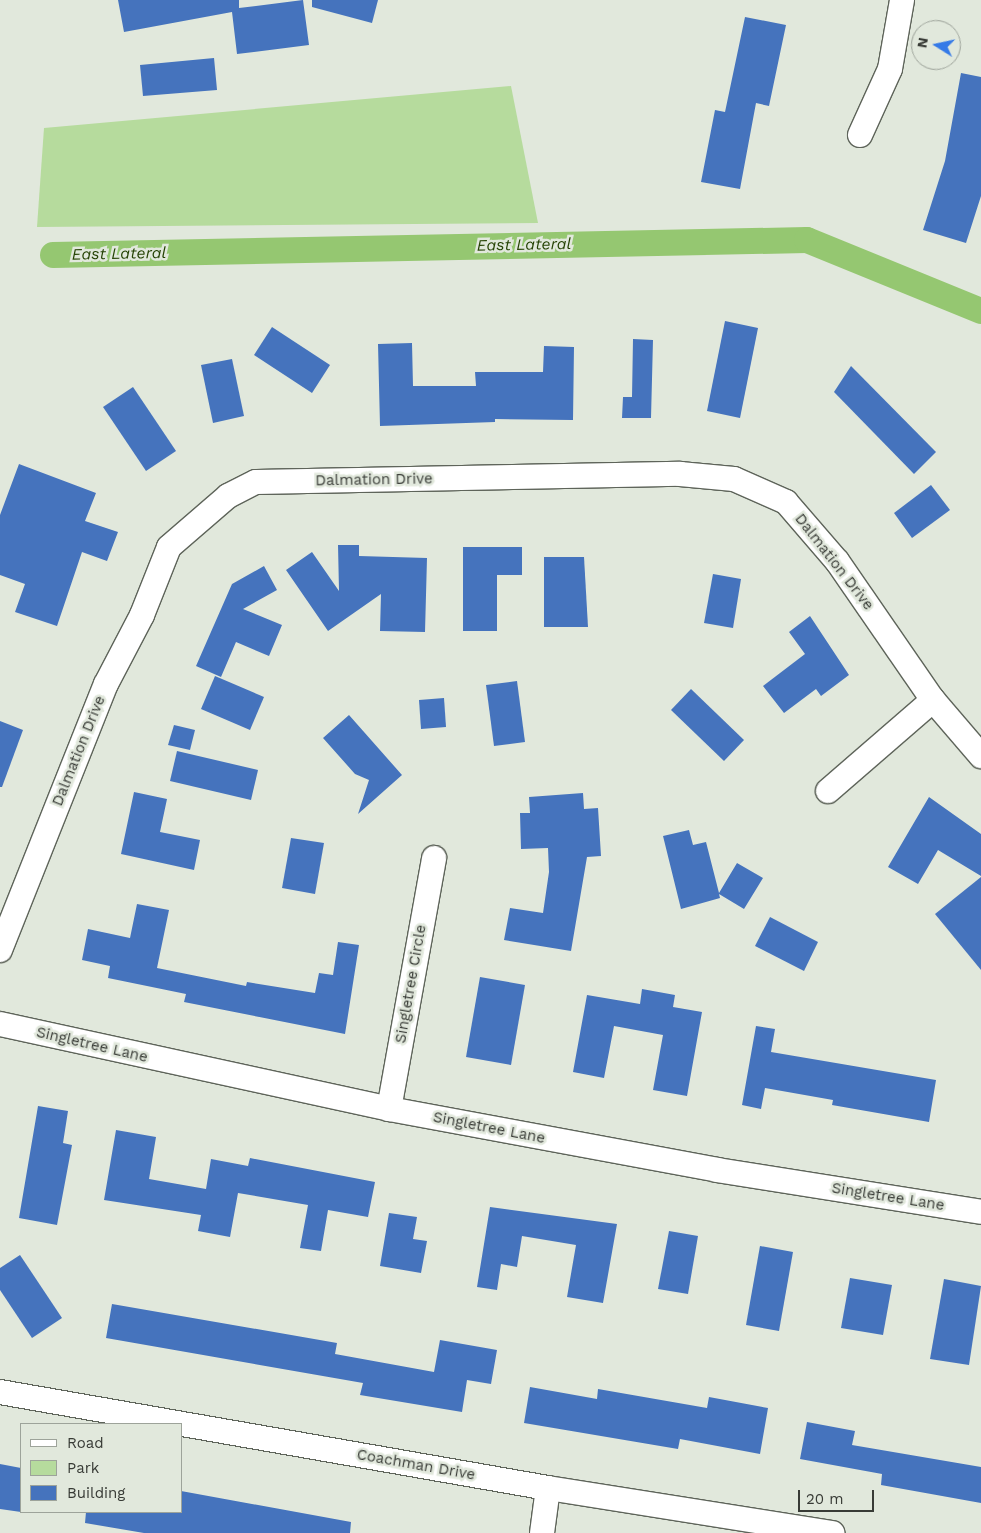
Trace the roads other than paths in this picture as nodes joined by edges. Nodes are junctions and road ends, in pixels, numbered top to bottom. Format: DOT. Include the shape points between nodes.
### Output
graph roads {
  1 [pos="902,0"];
  2 [pos="860,135"];
  3 [pos="933,700"];
  4 [pos="981,756"];
  5 [pos="828,791"];
  6 [pos="434,858"];
  7 [pos="0,950"];
  8 [pos="0,1024"];
  9 [pos="389,1109"];
  10 [pos="981,1212"];
  11 [pos="0,1392"];
  12 [pos="177,1423"];
  13 [pos="182,1424"];
  14 [pos="548,1488"];
  15 [pos="542,1533"];
  16 [pos="832,1533"];
  1 -- 2 [label="street" via="890,69"];
  3 -- 4 [label="street, Dalmation Drive"];
  3 -- 5 [label="street"];
  3 -- 7 [label="street, Dalmation Drive" via="837,561 786,502 734,479 680,474 256,482 228,496 169,547 142,615 106,684"];
  6 -- 9 [label="street, Singletree Circle"];
  8 -- 9 [label="street, Singletree Lane"];
  9 -- 10 [label="street, Singletree Lane" via="717,1170"];
  11 -- 12 [label="street, Coachman Drive"];
  13 -- 14 [label="street, Coachman Drive"];
  14 -- 15 [label="street"];
  14 -- 16 [label="street, Coachman Drive"];
}
